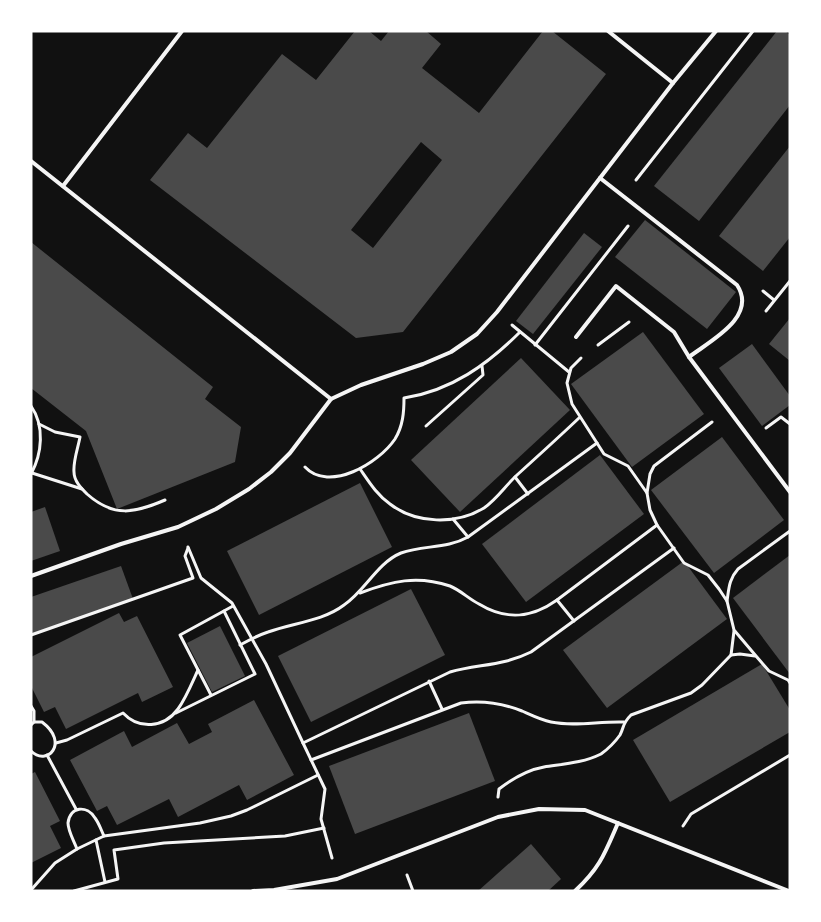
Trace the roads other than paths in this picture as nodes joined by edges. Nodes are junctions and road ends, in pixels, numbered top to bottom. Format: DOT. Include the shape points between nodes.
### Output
graph roads {
  1 [pos="182,31"];
  2 [pos="608,31"];
  3 [pos="716,31"];
  4 [pos="674,83"];
  5 [pos="31,161"];
  6 [pos="600,178"];
  7 [pos="62,186"];
  8 [pos="576,336"];
  9 [pos="689,357"];
  10 [pos="332,399"];
  11 [pos="790,492"];
  12 [pos="31,576"];
  13 [pos="618,823"];
  14 [pos="254,891"];
  15 [pos="575,891"];
  16 [pos="790,891"];
  1 -- 7 [label="lane"];
  2 -- 4 [label="lane"];
  3 -- 4 [label="lane"];
  4 -- 6 [label="lane"];
  5 -- 7 [label="lane"];
  6 -- 9 [label="lane" via="742,292 743,302 738,317"];
  6 -- 10 [label="lane" via="477,334 451,352"];
  7 -- 10 [label="lane"];
  8 -- 9 [label="lane" via="616,286 674,332"];
  9 -- 11 [label="lane"];
  10 -- 12 [label="lane" via="271,472 216,509 178,527"];
  13 -- 14 [label="lane" via="585,810 539,809 498,817 338,879"];
  13 -- 15 [label="lane" via="604,858"];
  13 -- 16 [label="lane"];
}
